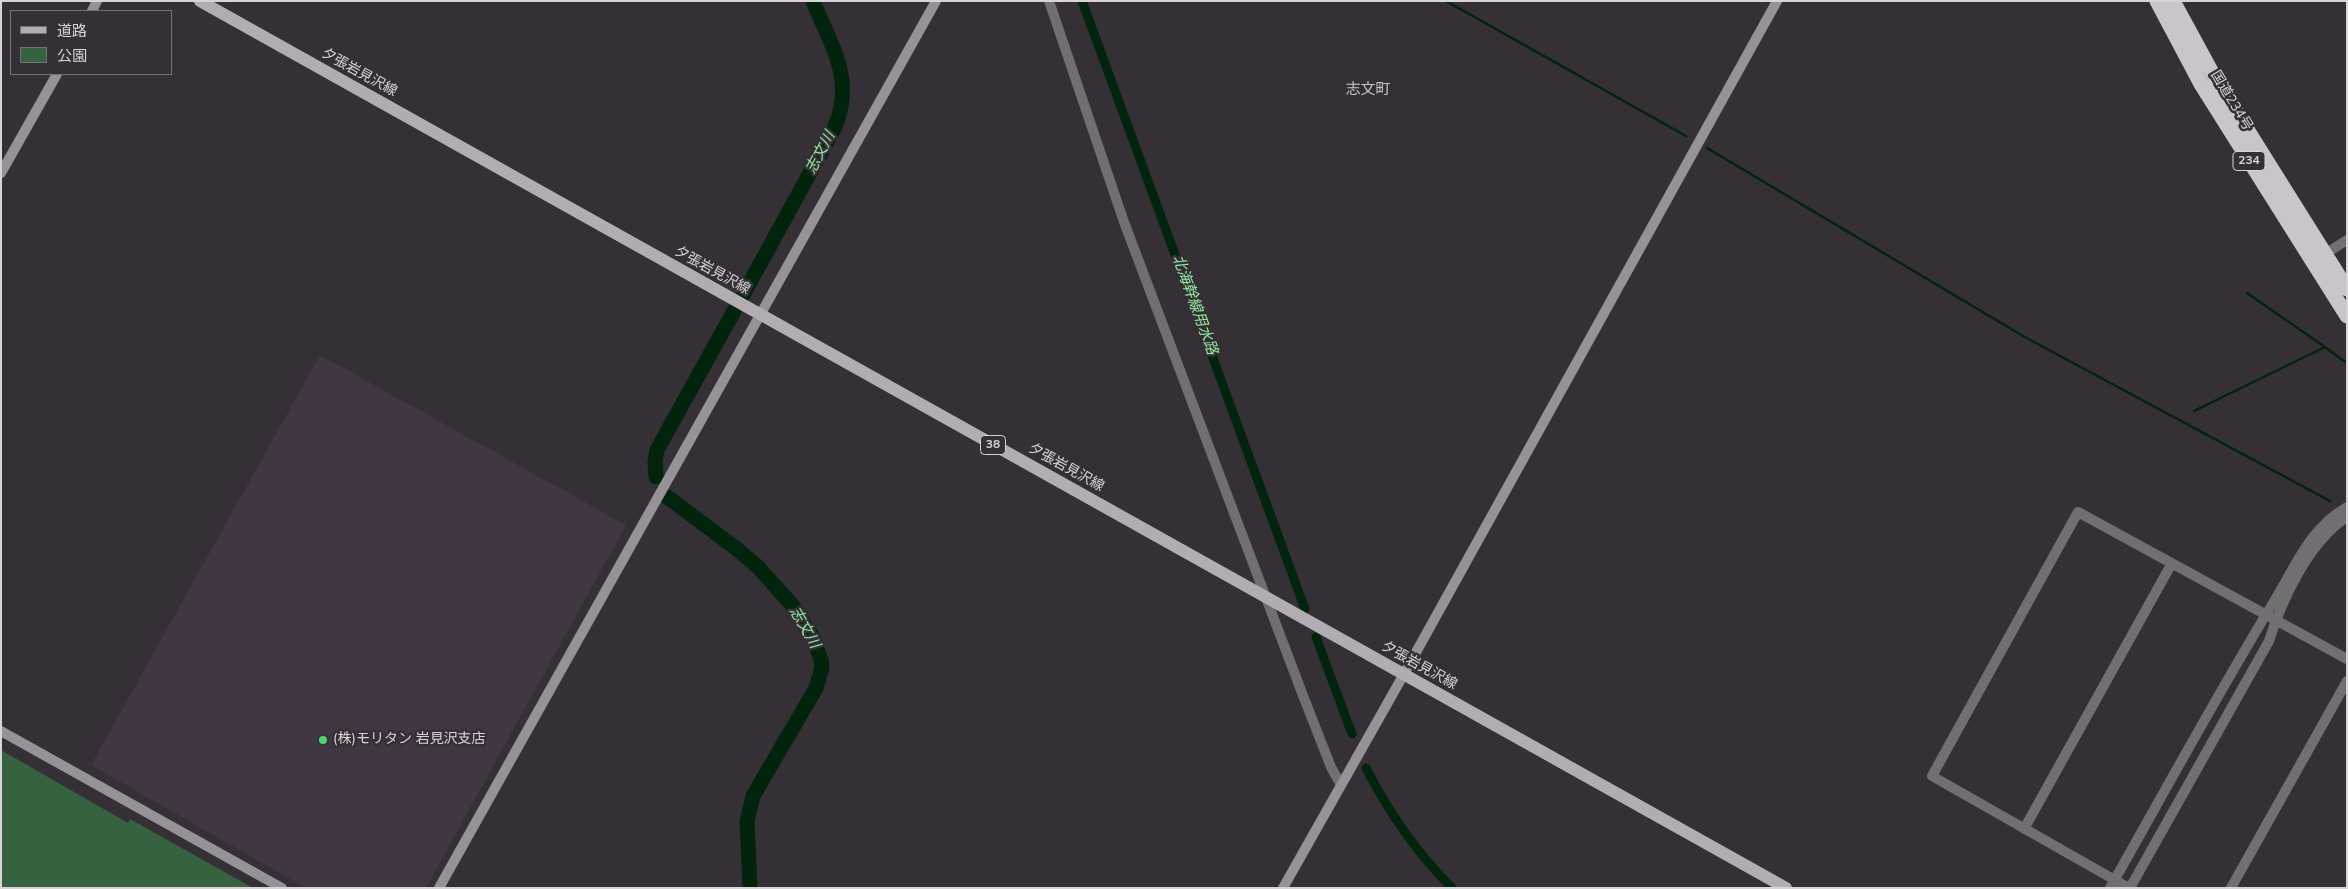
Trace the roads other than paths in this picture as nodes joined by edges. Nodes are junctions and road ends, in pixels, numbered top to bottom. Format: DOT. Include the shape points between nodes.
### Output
graph roads {
  1 [pos="200,1"];
  2 [pos="936,1"];
  3 [pos="1049,1"];
  4 [pos="1777,1"];
  5 [pos="2157,1"];
  6 [pos="2173,1"];
  7 [pos="56,75"];
  8 [pos="1,173"];
  9 [pos="2347,240"];
  10 [pos="2324,254"];
  11 [pos="2347,289"];
  12 [pos="761,315"];
  13 [pos="2347,316"];
  14 [pos="2347,506"];
  15 [pos="2347,517"];
  16 [pos="2172,564"];
  17 [pos="1268,599"];
  18 [pos="2265,615"];
  19 [pos="2275,620"];
  20 [pos="2347,660"];
  21 [pos="1404,674"];
  22 [pos="2347,681"];
  23 [pos="1,731"];
  24 [pos="1341,785"];
  25 [pos="2024,829"];
  26 [pos="2112,884"];
  27 [pos="282,888"];
  28 [pos="439,888"];
  29 [pos="1283,888"];
  30 [pos="1786,888"];
  31 [pos="2130,888"];
  32 [pos="2231,888"];
  1 -- 12 [label="main road, 夕張岩見沢線 / 38"];
  2 -- 12 [label="street"];
  3 -- 17 [label="street" via="1124,222"];
  4 -- 21 [label="street"];
  5 -- 13 [label="highway, 国道234号 / 234" via="2206,92"];
  6 -- 10 [label="highway, 国道234号 / 234" via="2216,80"];
  7 -- 8 [label="street"];
  9 -- 10 [label="street"];
  10 -- 11 [label="highway, 国道234号 / 234"];
  12 -- 17 [label="main road, 夕張岩見沢線 / 38"];
  12 -- 28 [label="street"];
  14 -- 18 [label="street" via="2308,542"];
  15 -- 19 [label="street" via="2330,530 2312,552"];
  16 -- 18 [label="street"];
  16 -- 25 [label="street"];
  16 -- 25 [label="street" via="2078,512 2073,520 1932,776"];
  17 -- 21 [label="main road, 夕張岩見沢線 / 38"];
  17 -- 24 [label="street" via="1331,767"];
  18 -- 19 [label="street"];
  18 -- 26 [label="street"];
  19 -- 20 [label="street"];
  19 -- 31 [label="street" via="2269,641"];
  21 -- 24 [label="street"];
  21 -- 30 [label="main road, 夕張岩見沢線 / 38"];
  22 -- 32 [label="street"];
  23 -- 27 [label="street"];
  24 -- 29 [label="street"];
  25 -- 26 [label="street"];
  26 -- 31 [label="street"];
}
